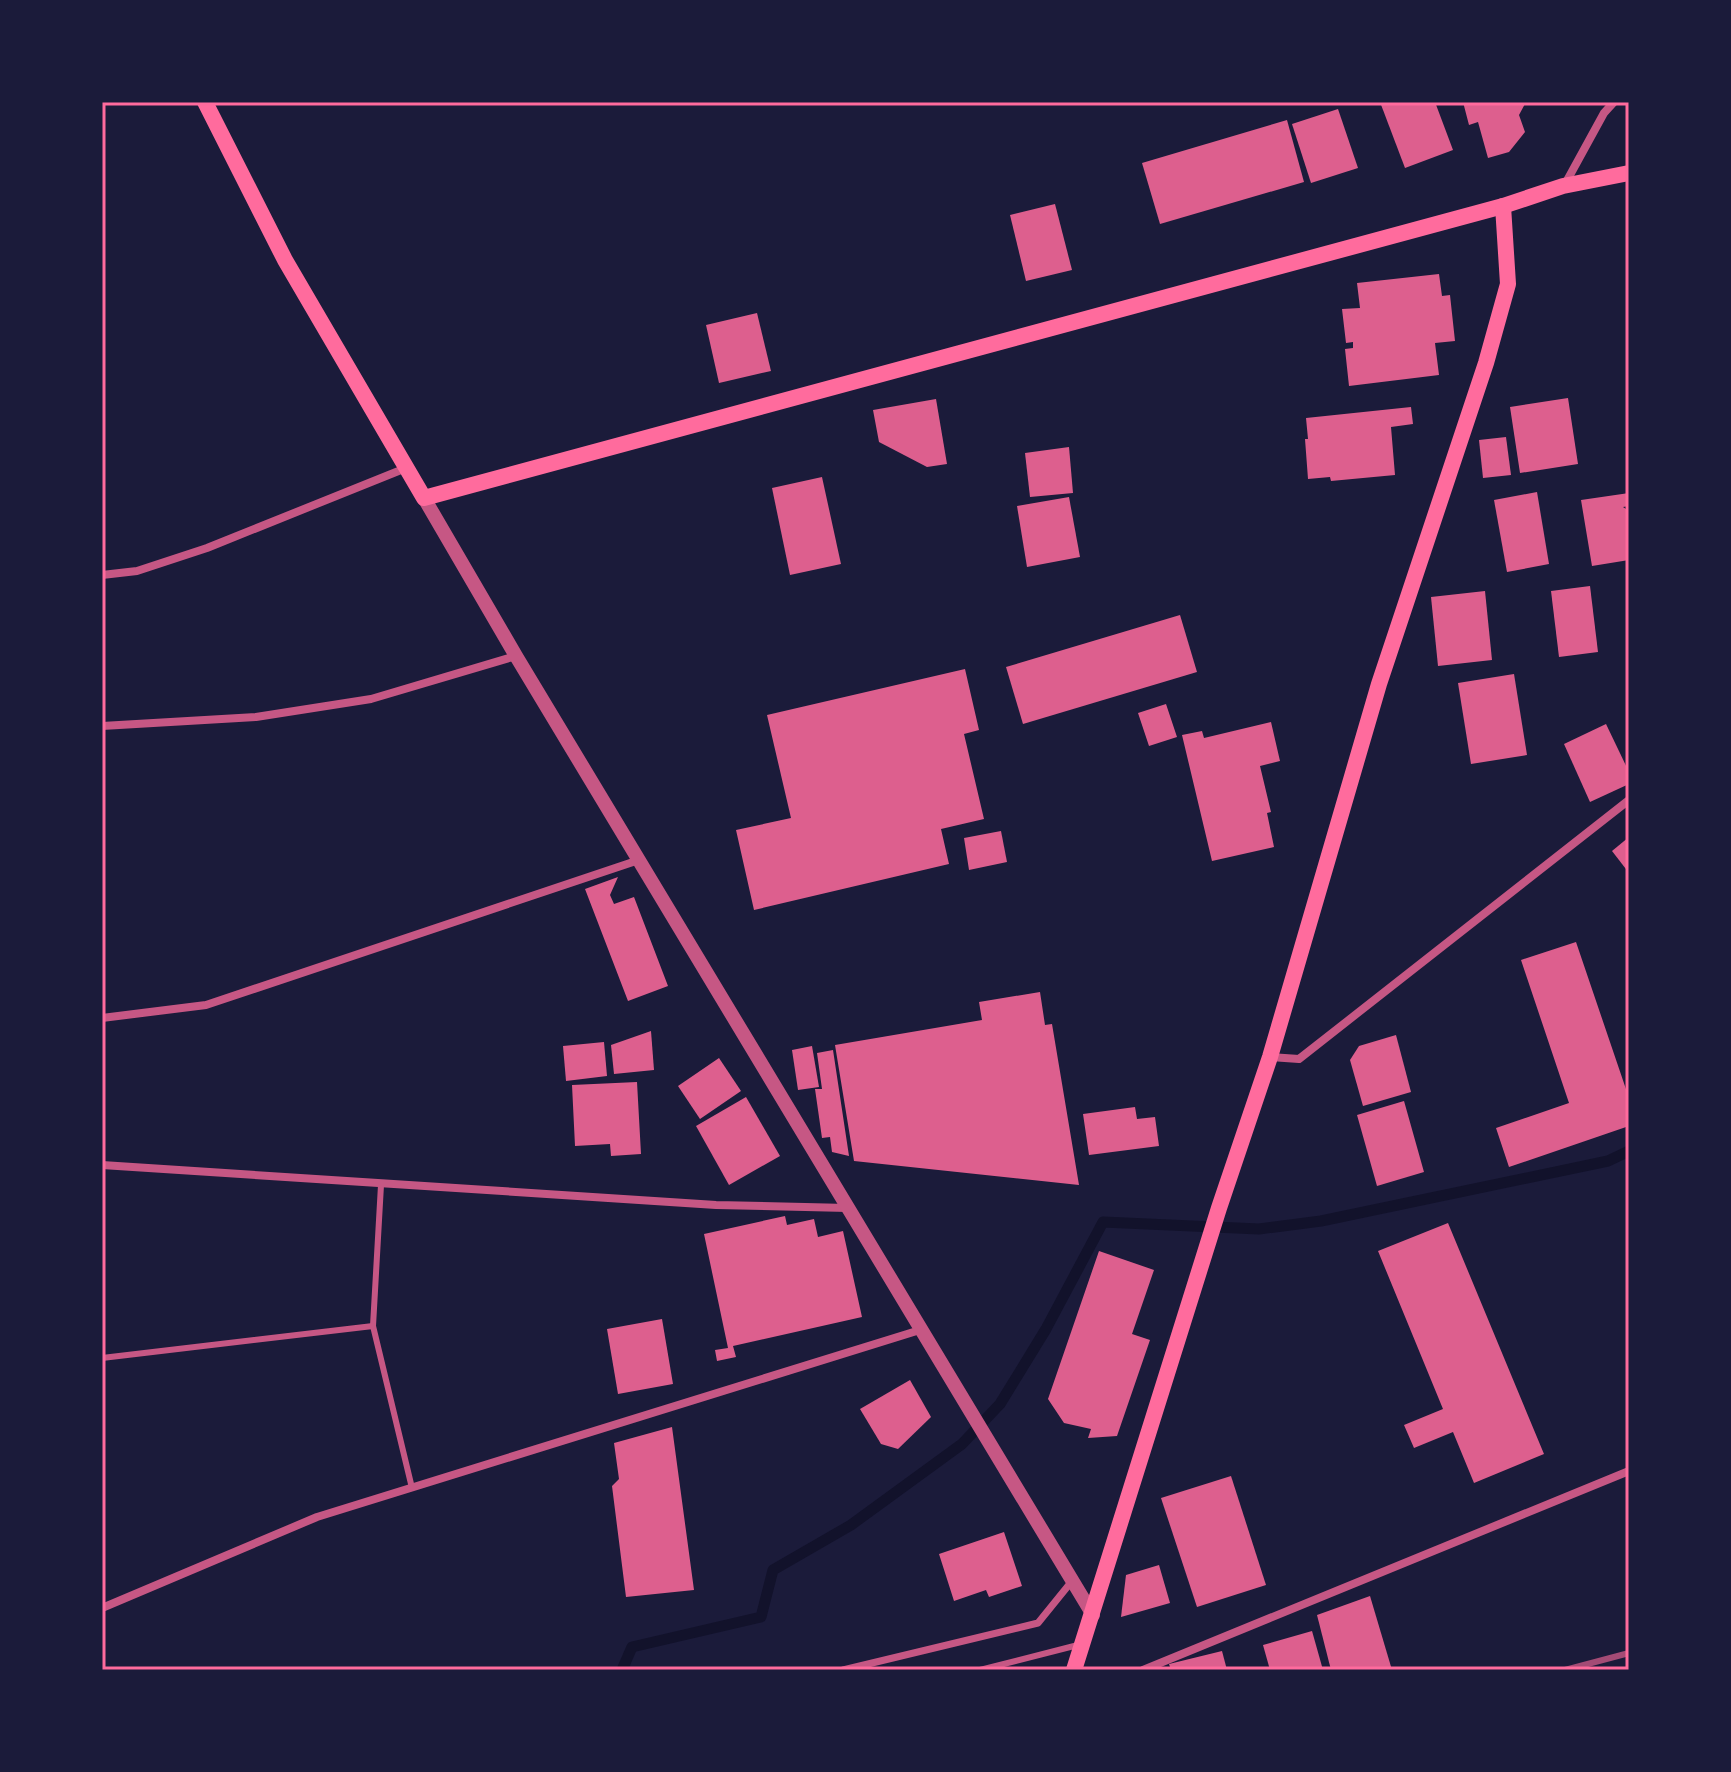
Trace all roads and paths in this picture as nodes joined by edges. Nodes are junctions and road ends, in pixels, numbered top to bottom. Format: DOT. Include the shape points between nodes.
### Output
graph roads {
  1 [pos="205,102"];
  2 [pos="1614,102"];
  3 [pos="1629,173"];
  4 [pos="1563,186"];
  5 [pos="1503,206"];
  6 [pos="407,468"];
  7 [pos="424,498"];
  8 [pos="102,575"];
  9 [pos="516,656"];
  10 [pos="102,726"];
  11 [pos="1629,800"];
  12 [pos="639,860"];
  13 [pos="102,1018"];
  14 [pos="1270,1057"];
  15 [pos="102,1165"];
  16 [pos="381,1185"];
  17 [pos="848,1208"];
  18 [pos="373,1326"];
  19 [pos="920,1330"];
  20 [pos="102,1358"];
  21 [pos="1629,1471"];
  22 [pos="412,1488"];
  23 [pos="1072,1581"];
  24 [pos="102,1608"];
  25 [pos="1093,1615"];
  26 [pos="1083,1644"];
  27 [pos="843,1670"];
  28 [pos="980,1670"];
  29 [pos="1074,1670"];
  30 [pos="1143,1670"];
  1 -- 6 [label="main road" via="285,260"];
  2 -- 4 [label="street"];
  3 -- 4 [label="main road"];
  4 -- 5 [label="main road"];
  5 -- 7 [label="main road"];
  5 -- 14 [label="main road" via="1508,284 1501,311 1379,684"];
  6 -- 7 [label="main road"];
  6 -- 8 [label="street" via="207,548 137,571"];
  7 -- 9 [label="street"];
  9 -- 10 [label="street" via="371,699 256,717"];
  9 -- 12 [label="street"];
  11 -- 14 [label="street" via="1299,1059"];
  12 -- 13 [label="street" via="206,1005"];
  12 -- 17 [label="street"];
  14 -- 25 [label="main road"];
  15 -- 16 [label="street"];
  16 -- 17 [label="street"];
  16 -- 18 [label="lane"];
  17 -- 19 [label="street"];
  18 -- 20 [label="lane"];
  18 -- 22 [label="lane"];
  19 -- 22 [label="street"];
  19 -- 23 [label="street"];
  21 -- 30 [label="street"];
  22 -- 24 [label="street" via="317,1517"];
  23 -- 25 [label="street"];
  23 -- 27 [label="street" via="1038,1623"];
  25 -- 26 [label="main road"];
  26 -- 28 [label="lane"];
  26 -- 29 [label="main road"];
}
